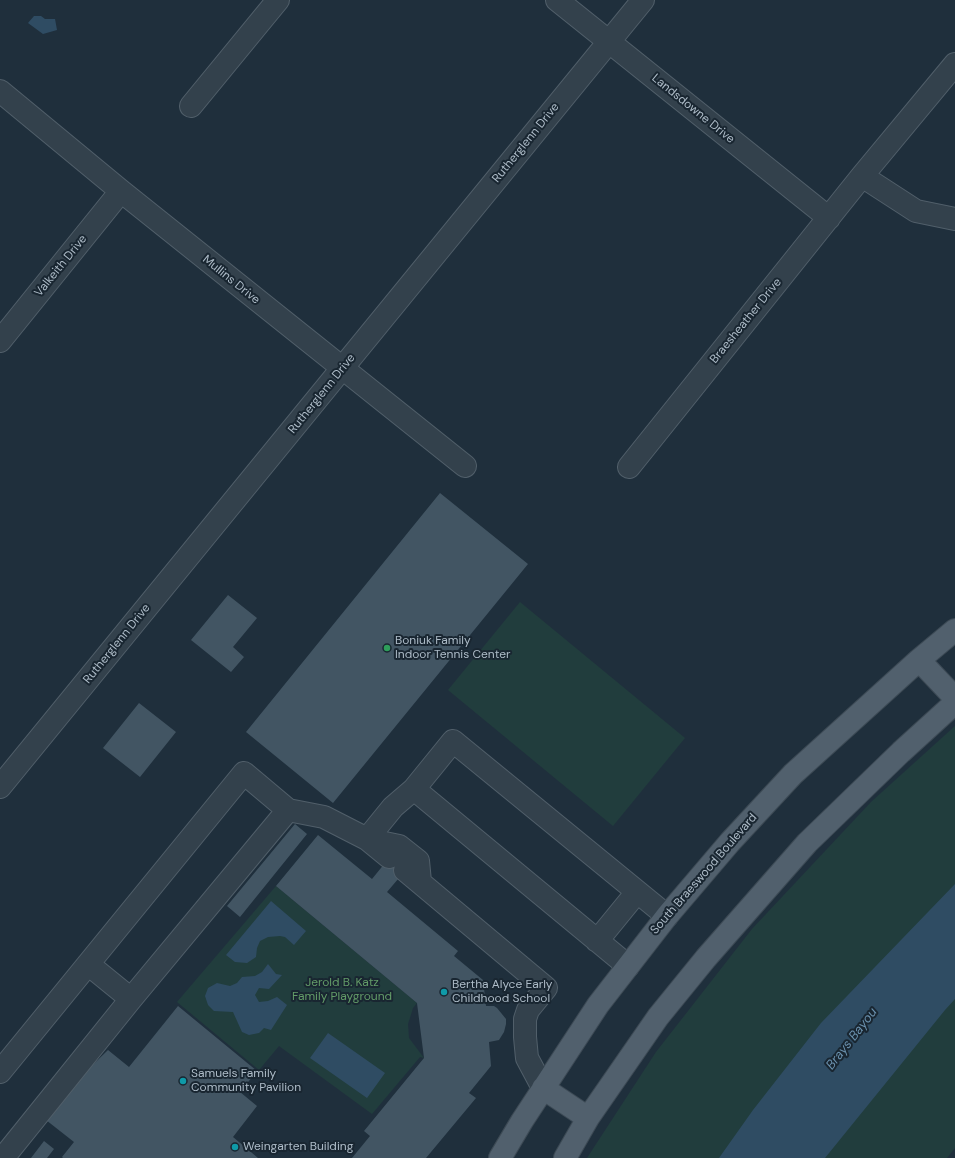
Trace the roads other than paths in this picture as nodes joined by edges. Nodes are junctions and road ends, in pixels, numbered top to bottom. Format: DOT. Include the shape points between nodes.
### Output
graph roads {
  1 [pos="278,0"];
  2 [pos="557,0"];
  3 [pos="643,0"];
  4 [pos="609,41"];
  5 [pos="955,64"];
  6 [pos="0,91"];
  7 [pos="191,106"];
  8 [pos="862,176"];
  9 [pos="121,191"];
  10 [pos="829,218"];
  11 [pos="955,219"];
  12 [pos="0,341"];
  13 [pos="342,369"];
  14 [pos="465,466"];
  15 [pos="629,467"];
  16 [pos="955,630"];
  17 [pos="919,660"];
  18 [pos="955,698"];
  19 [pos="955,703"];
  20 [pos="0,787"];
  21 [pos="414,789"];
  22 [pos="288,810"];
  23 [pos="367,839"];
  24 [pos="405,870"];
  25 [pos="637,892"];
  26 [pos="667,916"];
  27 [pos="597,941"];
  28 [pos="88,964"];
  29 [pos="628,966"];
  30 [pos="131,999"];
  31 [pos="0,1072"];
  32 [pos="543,1088"];
  33 [pos="588,1118"];
  34 [pos="3,1158"];
  35 [pos="500,1158"];
  36 [pos="565,1158"];
  1 -- 7 [label="street"];
  2 -- 4 [label="street, Landsdowne Drive"];
  3 -- 4 [label="street, Rutherglenn Drive"];
  4 -- 10 [label="street, Landsdowne Drive"];
  4 -- 13 [label="street, Rutherglenn Drive"];
  5 -- 8 [label="street, Braesheather Drive"];
  6 -- 9 [label="street, Mullins Drive"];
  8 -- 10 [label="street, Braesheather Drive"];
  8 -- 11 [label="street" via="916,211"];
  9 -- 12 [label="street, Valkeith Drive"];
  9 -- 13 [label="street, Mullins Drive"];
  10 -- 15 [label="street, Braesheather Drive"];
  13 -- 14 [label="street, Mullins Drive"];
  13 -- 20 [label="street, Rutherglenn Drive"];
  16 -- 17 [label="main road, South Braeswood Boulevard"];
  17 -- 18 [label="main road"];
  17 -- 26 [label="main road, South Braeswood Boulevard" via="793,774"];
  19 -- 33 [label="main road" via="806,843 658,1017"];
  21 -- 23 [label="street" via="393,807"];
  21 -- 25 [label="street" via="453,741"];
  21 -- 27 [label="street"];
  22 -- 23 [label="street" via="324,817"];
  22 -- 28 [label="street" via="244,773"];
  22 -- 30 [label="street"];
  23 -- 24 [label="street"];
  23 -- 24 [label="street" via="399,846 418,861"];
  24 -- 32 [label="street" via="546,988 528,1010 525,1037 527,1058"];
  25 -- 26 [label="street"];
  25 -- 27 [label="street"];
  26 -- 29 [label="main road, South Braeswood Boulevard"];
  27 -- 29 [label="street"];
  28 -- 30 [label="street"];
  28 -- 31 [label="street"];
  29 -- 32 [label="main road, South Braeswood Boulevard" via="598,1005"];
  30 -- 34 [label="street"];
  32 -- 33 [label="main road"];
  32 -- 35 [label="main road, South Braeswood Boulevard"];
  33 -- 36 [label="main road"];
}
